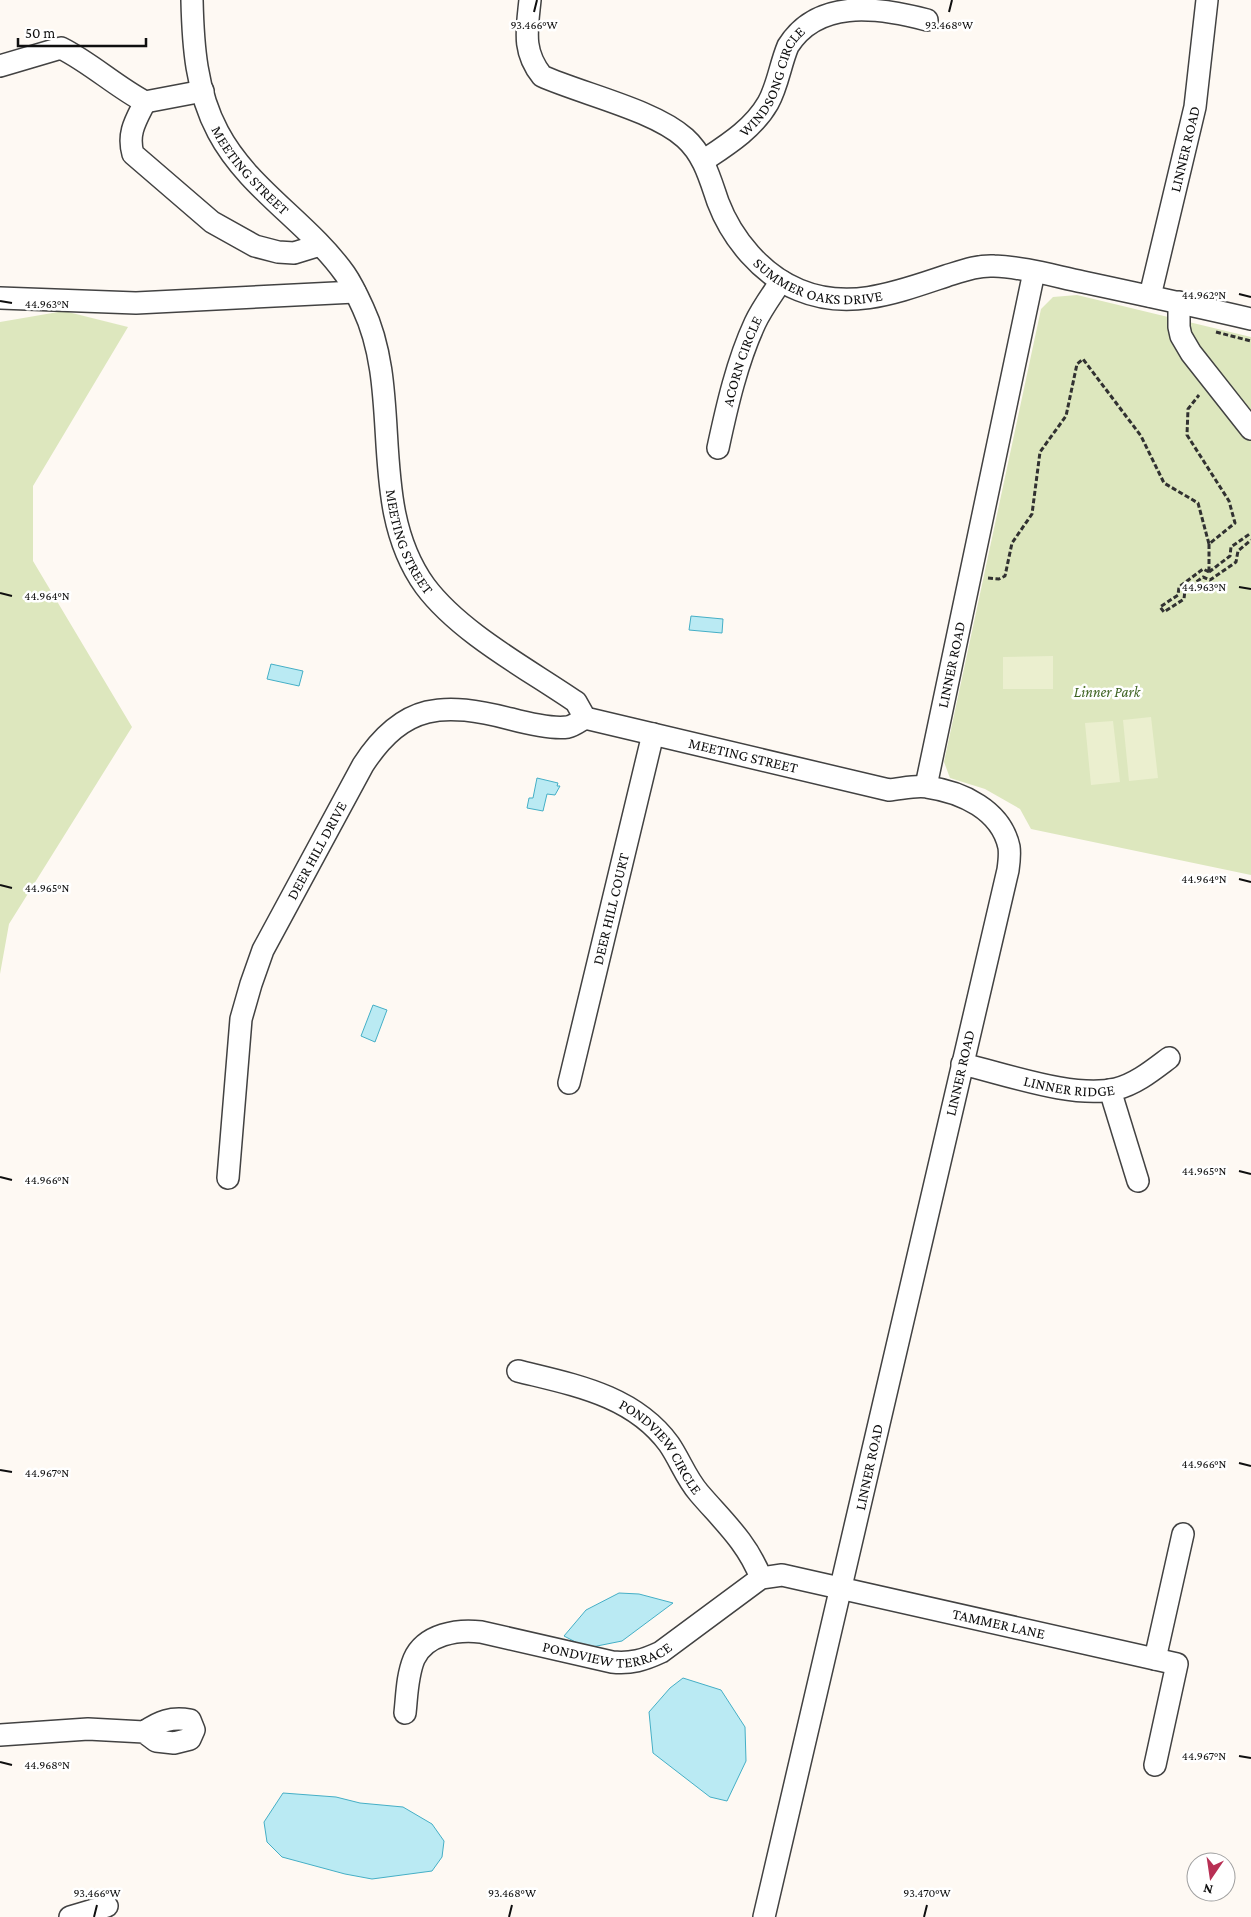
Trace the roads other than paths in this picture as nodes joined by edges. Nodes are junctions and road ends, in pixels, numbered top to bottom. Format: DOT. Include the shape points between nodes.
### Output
graph roads {
  1 [pos="192,0"];
  2 [pos="530,0"];
  3 [pos="1207,0"];
  4 [pos="926,20"];
  5 [pos="0,66"];
  6 [pos="203,91"];
  7 [pos="144,102"];
  8 [pos="703,161"];
  9 [pos="320,245"];
  10 [pos="1034,272"];
  11 [pos="781,281"];
  12 [pos="355,292"];
  13 [pos="1150,296"];
  14 [pos="0,298"];
  15 [pos="1179,302"];
  16 [pos="1251,319"];
  17 [pos="1251,429"];
  18 [pos="718,448"];
  19 [pos="585,718"];
  20 [pos="653,734"];
  21 [pos="926,786"];
  22 [pos="1169,1058"];
  23 [pos="962,1064"];
  24 [pos="569,1083"];
  25 [pos="1110,1090"];
  26 [pos="228,1178"];
  27 [pos="1138,1181"];
  28 [pos="518,1371"];
  29 [pos="1183,1534"];
  30 [pos="761,1578"];
  31 [pos="843,1589"];
  32 [pos="1155,1659"];
  33 [pos="405,1713"];
  34 [pos="144,1732"];
  35 [pos="0,1735"];
  36 [pos="1155,1765"];
  37 [pos="107,1906"];
  38 [pos="70,1917"];
  39 [pos="764,1917"];
  1 -- 6 [label="street, MEETING STREET" via="195,64"];
  2 -- 8 [label="street, SUMMER OAKS DRIVE" via="527,49 532,64 542,76 667,124 686,138"];
  3 -- 13 [label="street, LINNER ROAD" via="1195,107"];
  4 -- 8 [label="street, WINDSONG CIRCLE" via="850,2 829,5 812,13 798,28 788,48 768,104 751,126"];
  5 -- 7 [label="street" via="61,48 85,59 118,88"];
  6 -- 7 [label="street"];
  6 -- 9 [label="street, MEETING STREET" via="218,132 238,162"];
  7 -- 9 [label="street" via="131,130 133,154 212,222 254,246 278,252 294,253"];
  8 -- 11 [label="street, SUMMER OAKS DRIVE" via="733,232 753,259"];
  9 -- 12 [label="street, MEETING STREET" via="346,275"];
  10 -- 11 [label="street, SUMMER OAKS DRIVE" via="993,266 970,269 873,298 853,300 823,297"];
  10 -- 13 [label="street, SUMMER OAKS DRIVE"];
  10 -- 21 [label="street, LINNER ROAD"];
  11 -- 18 [label="street, ACORN CIRCLE" via="755,322 728,403"];
  12 -- 14 [label="street" via="136,303"];
  12 -- 19 [label="street, MEETING STREET" via="378,344 390,489 396,523 408,556 425,585 447,612 576,702"];
  13 -- 15 [label="street, SUMMER OAKS DRIVE"];
  15 -- 16 [label="street, SUMMER OAKS DRIVE"];
  15 -- 17 [label="street" via="1181,336"];
  19 -- 20 [label="street, MEETING STREET"];
  19 -- 26 [label="street, DEER HILL DRIVE" via="568,727 529,724 474,710 447,708 405,721 378,742 263,950 250,984 241,1019"];
  20 -- 21 [label="street, MEETING STREET" via="889,790"];
  20 -- 24 [label="street, DEER HILL COURT"];
  21 -- 23 [label="street, LINNER ROAD" via="978,804 998,821 1009,847 1008,870"];
  22 -- 25 [label="street, LINNER RIDGE" via="1142,1077"];
  23 -- 25 [label="street, LINNER RIDGE" via="1064,1088 1090,1092"];
  23 -- 31 [label="street, LINNER ROAD"];
  25 -- 27 [label="street"];
  28 -- 30 [label="street, PONDVIEW CIRCLE" via="596,1391 613,1398 644,1419 668,1444 697,1491 742,1540"];
  29 -- 32 [label="street"];
  30 -- 31 [label="street" via="782,1575"];
  30 -- 33 [label="street, PONDVIEW TERRACE" via="661,1652 628,1664 481,1632 462,1630 444,1634 427,1644 415,1658"];
  31 -- 32 [label="street, TAMMER LANE"];
  31 -- 39 [label="street, LINNER ROAD"];
  32 -- 36 [label="street, TAMMER LANE" via="1177,1664"];
  34 -- 35 [label="street" via="88,1729"];
  37 -- 38 [label="street"];
}
